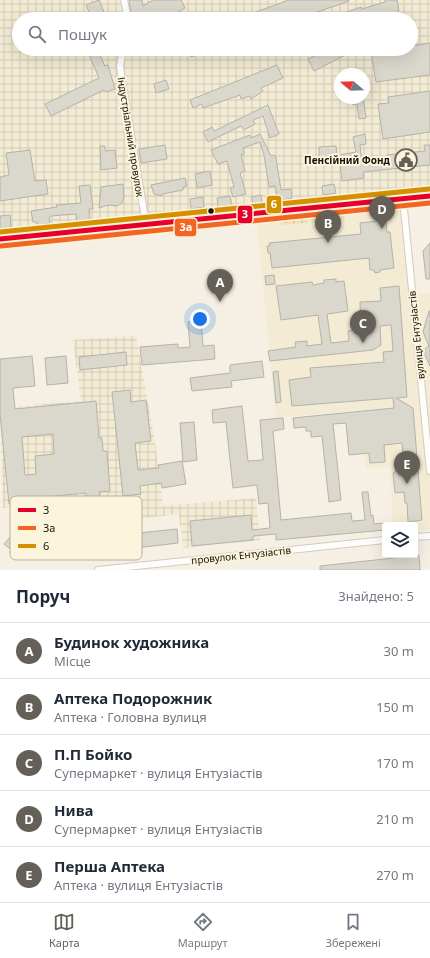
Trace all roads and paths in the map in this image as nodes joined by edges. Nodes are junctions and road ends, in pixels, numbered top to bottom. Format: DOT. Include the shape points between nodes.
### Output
graph roads {
  1 [pos="124,0"];
  2 [pos="127,12"];
  3 [pos="122,56"];
  4 [pos="430,196"];
  5 [pos="403,199"];
  6 [pos="146,224"];
  7 [pos="0,239"];
  8 [pos="430,471"];
  9 [pos="430,536"];
  10 [pos="418,537"];
  11 [pos="382,540"];
  12 [pos="98,570"];
  1 -- 2 [label="street"];
  3 -- 6 [label="street, Індустріальний провулок" via="122,80"];
  4 -- 5 [label="main road"];
  5 -- 6 [label="main road"];
  5 -- 8 [label="street, вулиця Ентузіастів"];
  6 -- 7 [label="main road"];
  9 -- 10 [label="street"];
  11 -- 12 [label="street, провулок Ентузіастів"];
}
